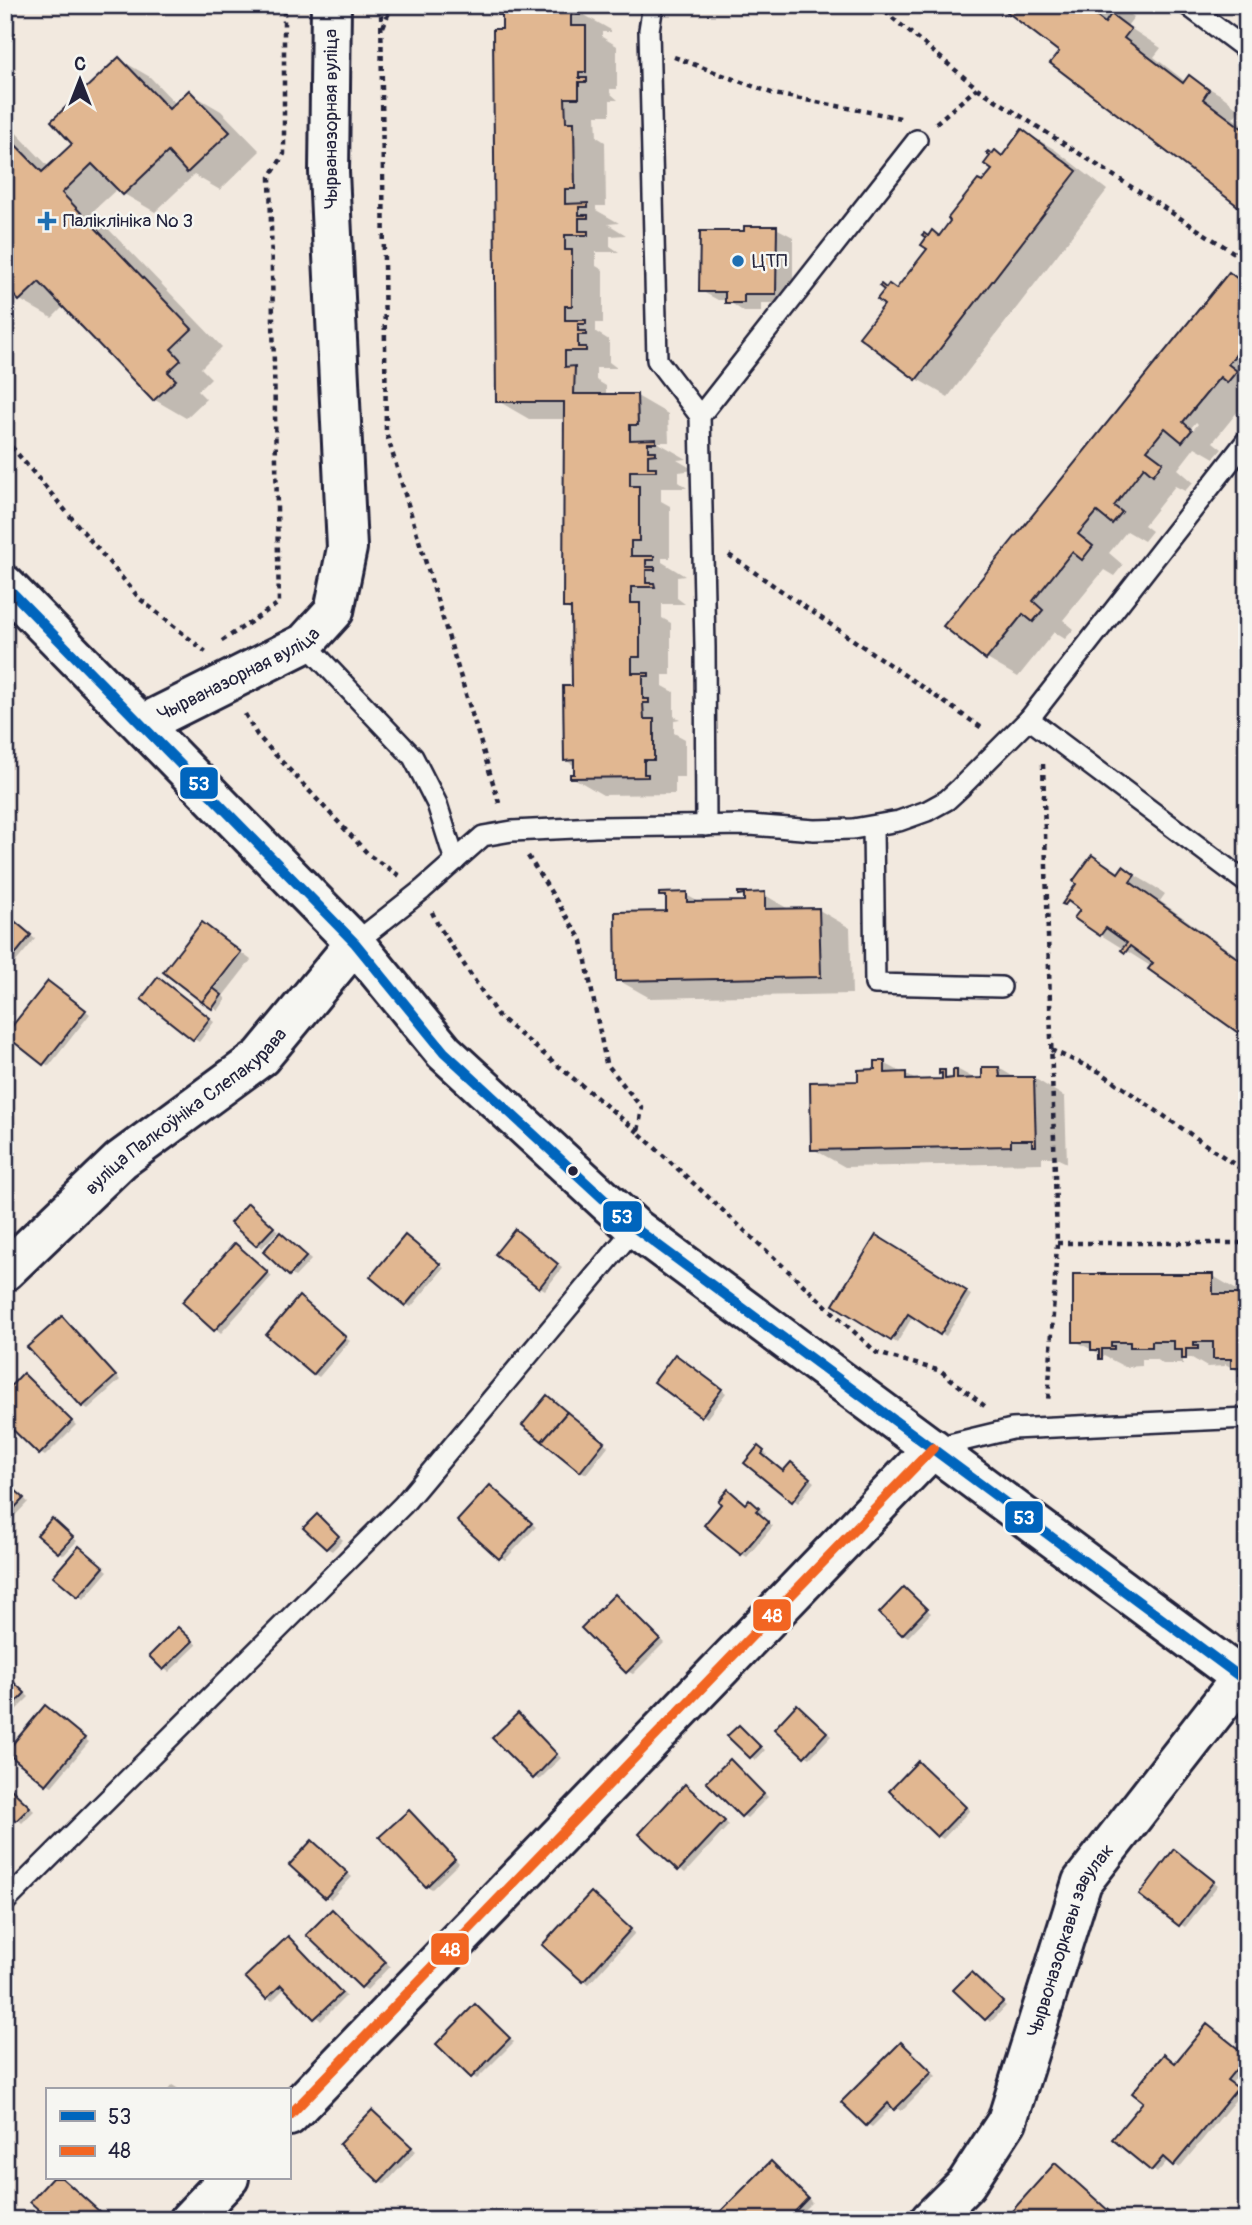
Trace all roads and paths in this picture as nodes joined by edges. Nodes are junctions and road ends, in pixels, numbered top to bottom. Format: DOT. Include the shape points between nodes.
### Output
graph roads {
  1 [pos="331,5"];
  2 [pos="381,5"];
  3 [pos="392,5"];
  4 [pos="653,5"];
  5 [pos="877,5"];
  6 [pos="1187,5"];
  7 [pos="381,32"];
  8 [pos="650,49"];
  9 [pos="1247,50"];
  10 [pos="977,88"];
  11 [pos="935,124"];
  12 [pos="917,140"];
  13 [pos="1247,261"];
  14 [pos="700,416"];
  15 [pos="5,439"];
  16 [pos="1247,440"];
  17 [pos="703,537"];
  18 [pos="5,585"];
  19 [pos="305,643"];
  20 [pos="206,652"];
  21 [pos="142,724"];
  22 [pos="1036,724"];
  23 [pos="1005,743"];
  24 [pos="706,826"];
  25 [pos="873,827"];
  26 [pos="512,831"];
  27 [pos="455,861"];
  28 [pos="1247,883"];
  29 [pos="355,943"];
  30 [pos="1001,987"];
  31 [pos="1051,1050"];
  32 [pos="1247,1173"];
  33 [pos="635,1228"];
  34 [pos="1057,1243"];
  35 [pos="1247,1243"];
  36 [pos="5,1271"];
  37 [pos="1247,1418"];
  38 [pos="1046,1428"];
  39 [pos="1012,1429"];
  40 [pos="933,1448"];
  41 [pos="1244,1680"];
  42 [pos="5,1902"];
  43 [pos="290,2115"];
  44 [pos="227,2180"];
  45 [pos="189,2220"];
  46 [pos="930,2220"];
  1 -- 19 [label="street, Чырваназорная вуліца" via="329,172 347,548 334,611"];
  2 -- 7 [label="path"];
  3 -- 7 [label="path"];
  4 -- 8 [label="lane"];
  5 -- 10 [label="path"];
  6 -- 9 [label="lane"];
  7 -- 26 [label="path" via="386,432 498,802"];
  8 -- 11 [label="path" via="774,94"];
  8 -- 14 [label="lane" via="657,359"];
  10 -- 11 [label="path"];
  10 -- 13 [label="path"];
  11 -- 12 [label="path"];
  12 -- 14 [label="lane"];
  14 -- 17 [label="lane"];
  15 -- 20 [label="path" via="140,599"];
  16 -- 22 [label="lane"];
  17 -- 23 [label="path"];
  17 -- 24 [label="lane"];
  18 -- 21 [label="street"];
  19 -- 21 [label="street, Чырваназорная вуліца"];
  19 -- 27 [label="lane" via="413,757 437,804"];
  21 -- 29 [label="street, Чырваназорная вуліца"];
  22 -- 23 [label="lane"];
  22 -- 28 [label="lane"];
  22 -- 31 [label="path"];
  23 -- 25 [label="lane" via="947,800"];
  24 -- 25 [label="lane"];
  24 -- 26 [label="lane"];
  25 -- 30 [label="lane" via="875,984"];
  26 -- 27 [label="lane" via="483,835"];
  26 -- 39 [label="path" via="582,941 606,1063 642,1108 638,1132 877,1353 942,1371"];
  27 -- 29 [label="lane"];
  29 -- 33 [label="street, Чырваназорная вуліца" via="444,1052"];
  29 -- 36 [label="street, вуліца Палкоўніка Слепакурава" via="261,1057 121,1160"];
  31 -- 32 [label="path" via="1100,1072"];
  31 -- 34 [label="path"];
  33 -- 40 [label="street, Чырваназорная вуліца"];
  33 -- 42 [label="lane" via="402,1505"];
  34 -- 35 [label="path"];
  34 -- 38 [label="path"];
  37 -- 38 [label="lane"];
  38 -- 39 [label="lane"];
  39 -- 40 [label="lane"];
  40 -- 41 [label="street, Чырваназорная вуліца"];
  40 -- 43 [label="street"];
  41 -- 46 [label="street, Чырвоназоркавы завулак" via="1082,1882 1007,2121 966,2184"];
  44 -- 45 [label="street"];
}
